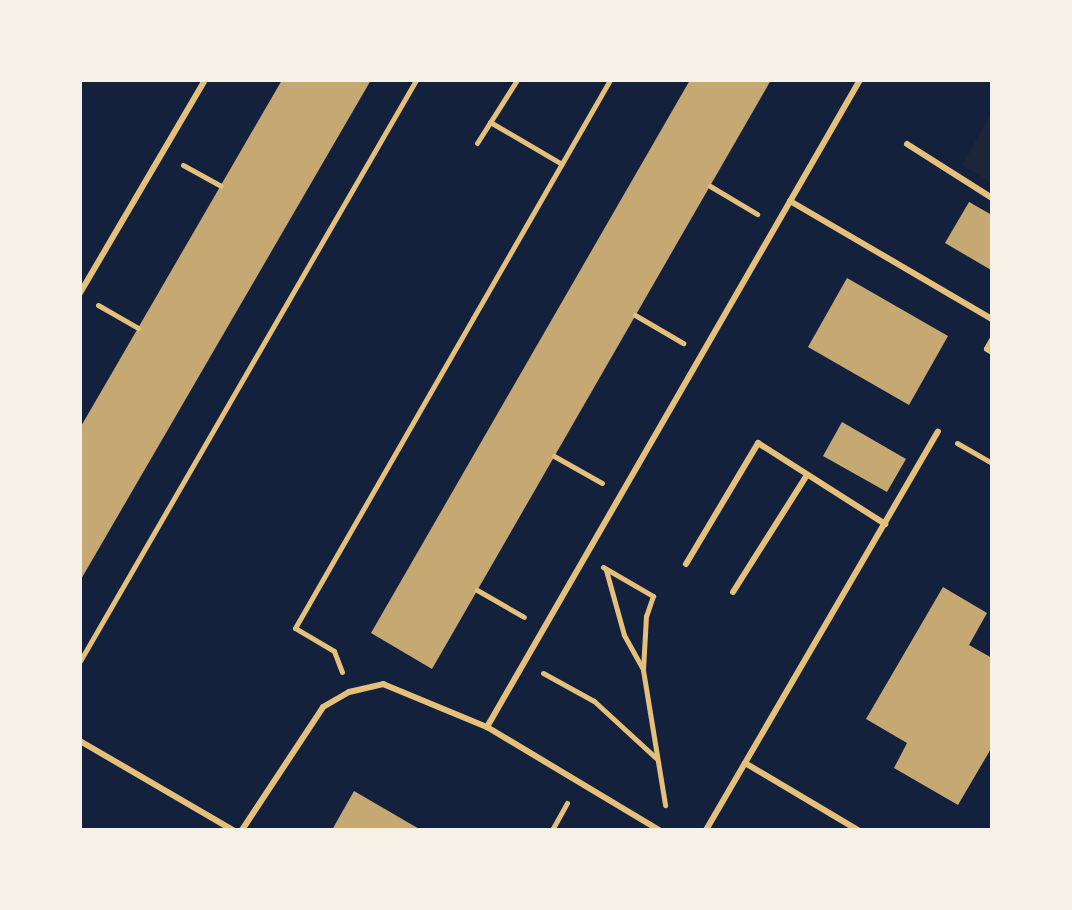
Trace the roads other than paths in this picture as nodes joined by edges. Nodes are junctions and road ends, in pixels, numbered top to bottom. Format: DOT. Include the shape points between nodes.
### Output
graph roads {
  1 [pos="205,80"];
  2 [pos="860,80"];
  3 [pos="907,144"];
  4 [pos="992,198"];
  5 [pos="790,201"];
  6 [pos="80,293"];
  7 [pos="992,319"];
  8 [pos="992,340"];
  9 [pos="992,352"];
  10 [pos="938,432"];
  11 [pos="807,475"];
  12 [pos="885,524"];
  13 [pos="686,564"];
  14 [pos="733,592"];
  15 [pos="487,727"];
  16 [pos="80,741"];
  17 [pos="745,763"];
  18 [pos="233,830"];
  19 [pos="242,830"];
  20 [pos="659,830"];
  21 [pos="706,830"];
  22 [pos="858,830"];
  1 -- 6 [label="lane"];
  2 -- 5 [label="lane"];
  3 -- 4 [label="lane"];
  5 -- 7 [label="lane"];
  5 -- 15 [label="lane"];
  8 -- 9 [label="lane" via="987,349"];
  10 -- 12 [label="lane"];
  11 -- 12 [label="lane"];
  11 -- 13 [label="lane" via="758,443"];
  11 -- 14 [label="lane"];
  12 -- 17 [label="lane"];
  15 -- 19 [label="lane" via="383,684 349,692 323,707"];
  15 -- 20 [label="lane"];
  16 -- 18 [label="lane"];
  17 -- 21 [label="lane"];
  17 -- 22 [label="lane"];
}
